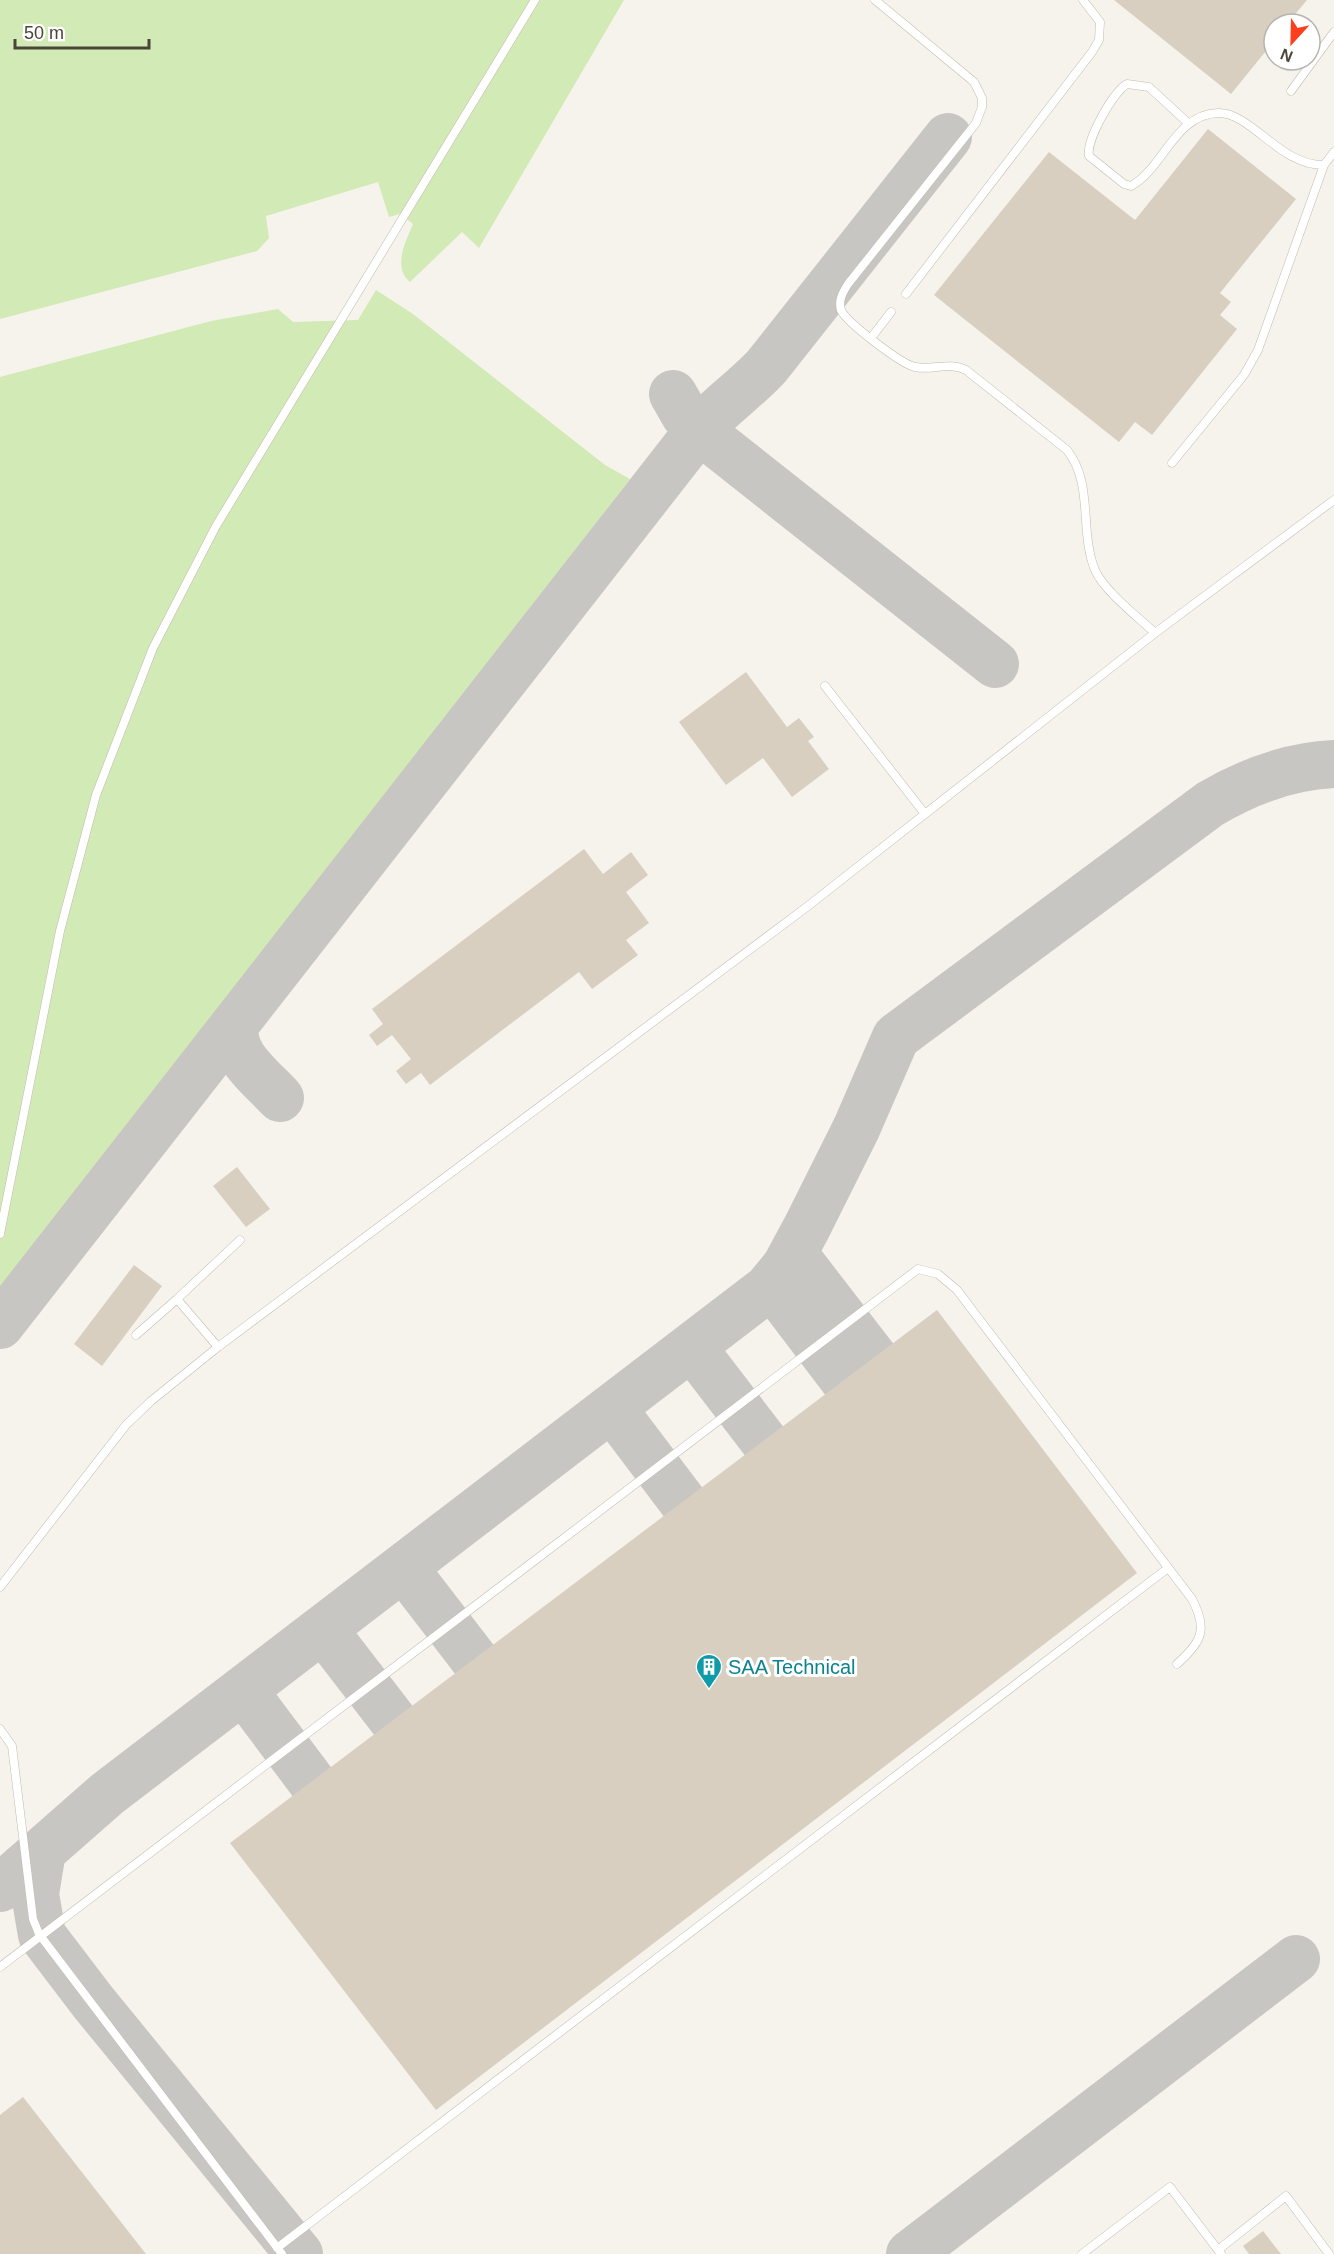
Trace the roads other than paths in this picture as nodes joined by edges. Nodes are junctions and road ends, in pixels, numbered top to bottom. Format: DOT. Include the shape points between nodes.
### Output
graph roads {
  1 [pos="535,0"];
  2 [pos="875,0"];
  3 [pos="1083,0"];
  4 [pos="1334,32"];
  5 [pos="1291,91"];
  6 [pos="1188,123"];
  7 [pos="1334,152"];
  8 [pos="1324,165"];
  9 [pos="906,294"];
  10 [pos="891,312"];
  11 [pos="871,338"];
  12 [pos="1172,463"];
  13 [pos="1334,500"];
  14 [pos="1155,633"];
  15 [pos="825,686"];
  16 [pos="925,814"];
  17 [pos="0,1234"];
  18 [pos="240,1240"];
  19 [pos="177,1299"];
  20 [pos="136,1335"];
  21 [pos="218,1347"];
  22 [pos="1168,1568"];
  23 [pos="0,1587"];
  24 [pos="1176,1664"];
  25 [pos="0,1729"];
  26 [pos="40,1936"];
  27 [pos="0,1967"];
  28 [pos="279,2251"];
  29 [pos="1219,2252"];
  30 [pos="1082,2254"];
  31 [pos="1329,2254"];
  1 -- 17 [label="lane" via="216,526 139,680 96,795 73,876"];
  2 -- 11 [label="lane" via="974,82 982,107 972,129 842,293 842,313"];
  3 -- 9 [label="lane" via="1100,22 1099,40 1092,52"];
  4 -- 5 [label="lane"];
  6 -- 6 [label="lane" via="1131,186 1089,156 1094,132 1119,90 1127,84 1149,87"];
  6 -- 8 [label="lane" via="1226,114 1299,161"];
  7 -- 8 [label="lane"];
  8 -- 12 [label="lane" via="1258,350 1244,375"];
  10 -- 11 [label="lane"];
  11 -- 14 [label="lane" via="894,358 914,367 951,365 966,370 1067,450 1077,461 1082,478 1095,570 1105,585"];
  13 -- 14 [label="lane"];
  14 -- 16 [label="lane"];
  15 -- 16 [label="lane"];
  16 -- 21 [label="lane" via="808,906"];
  18 -- 19 [label="lane"];
  19 -- 20 [label="lane"];
  19 -- 21 [label="lane"];
  21 -- 23 [label="lane" via="126,1425"];
  22 -- 24 [label="lane" via="1200,1614 1202,1632"];
  22 -- 26 [label="lane" via="957,1290 938,1274 918,1269"];
  22 -- 28 [label="lane"];
  25 -- 26 [label="lane" via="9,1740 13,1755 33,1919"];
  26 -- 27 [label="lane"];
  26 -- 28 [label="lane"];
  29 -- 30 [label="lane" via="1170,2187"];
  29 -- 31 [label="lane" via="1286,2196"];
}
